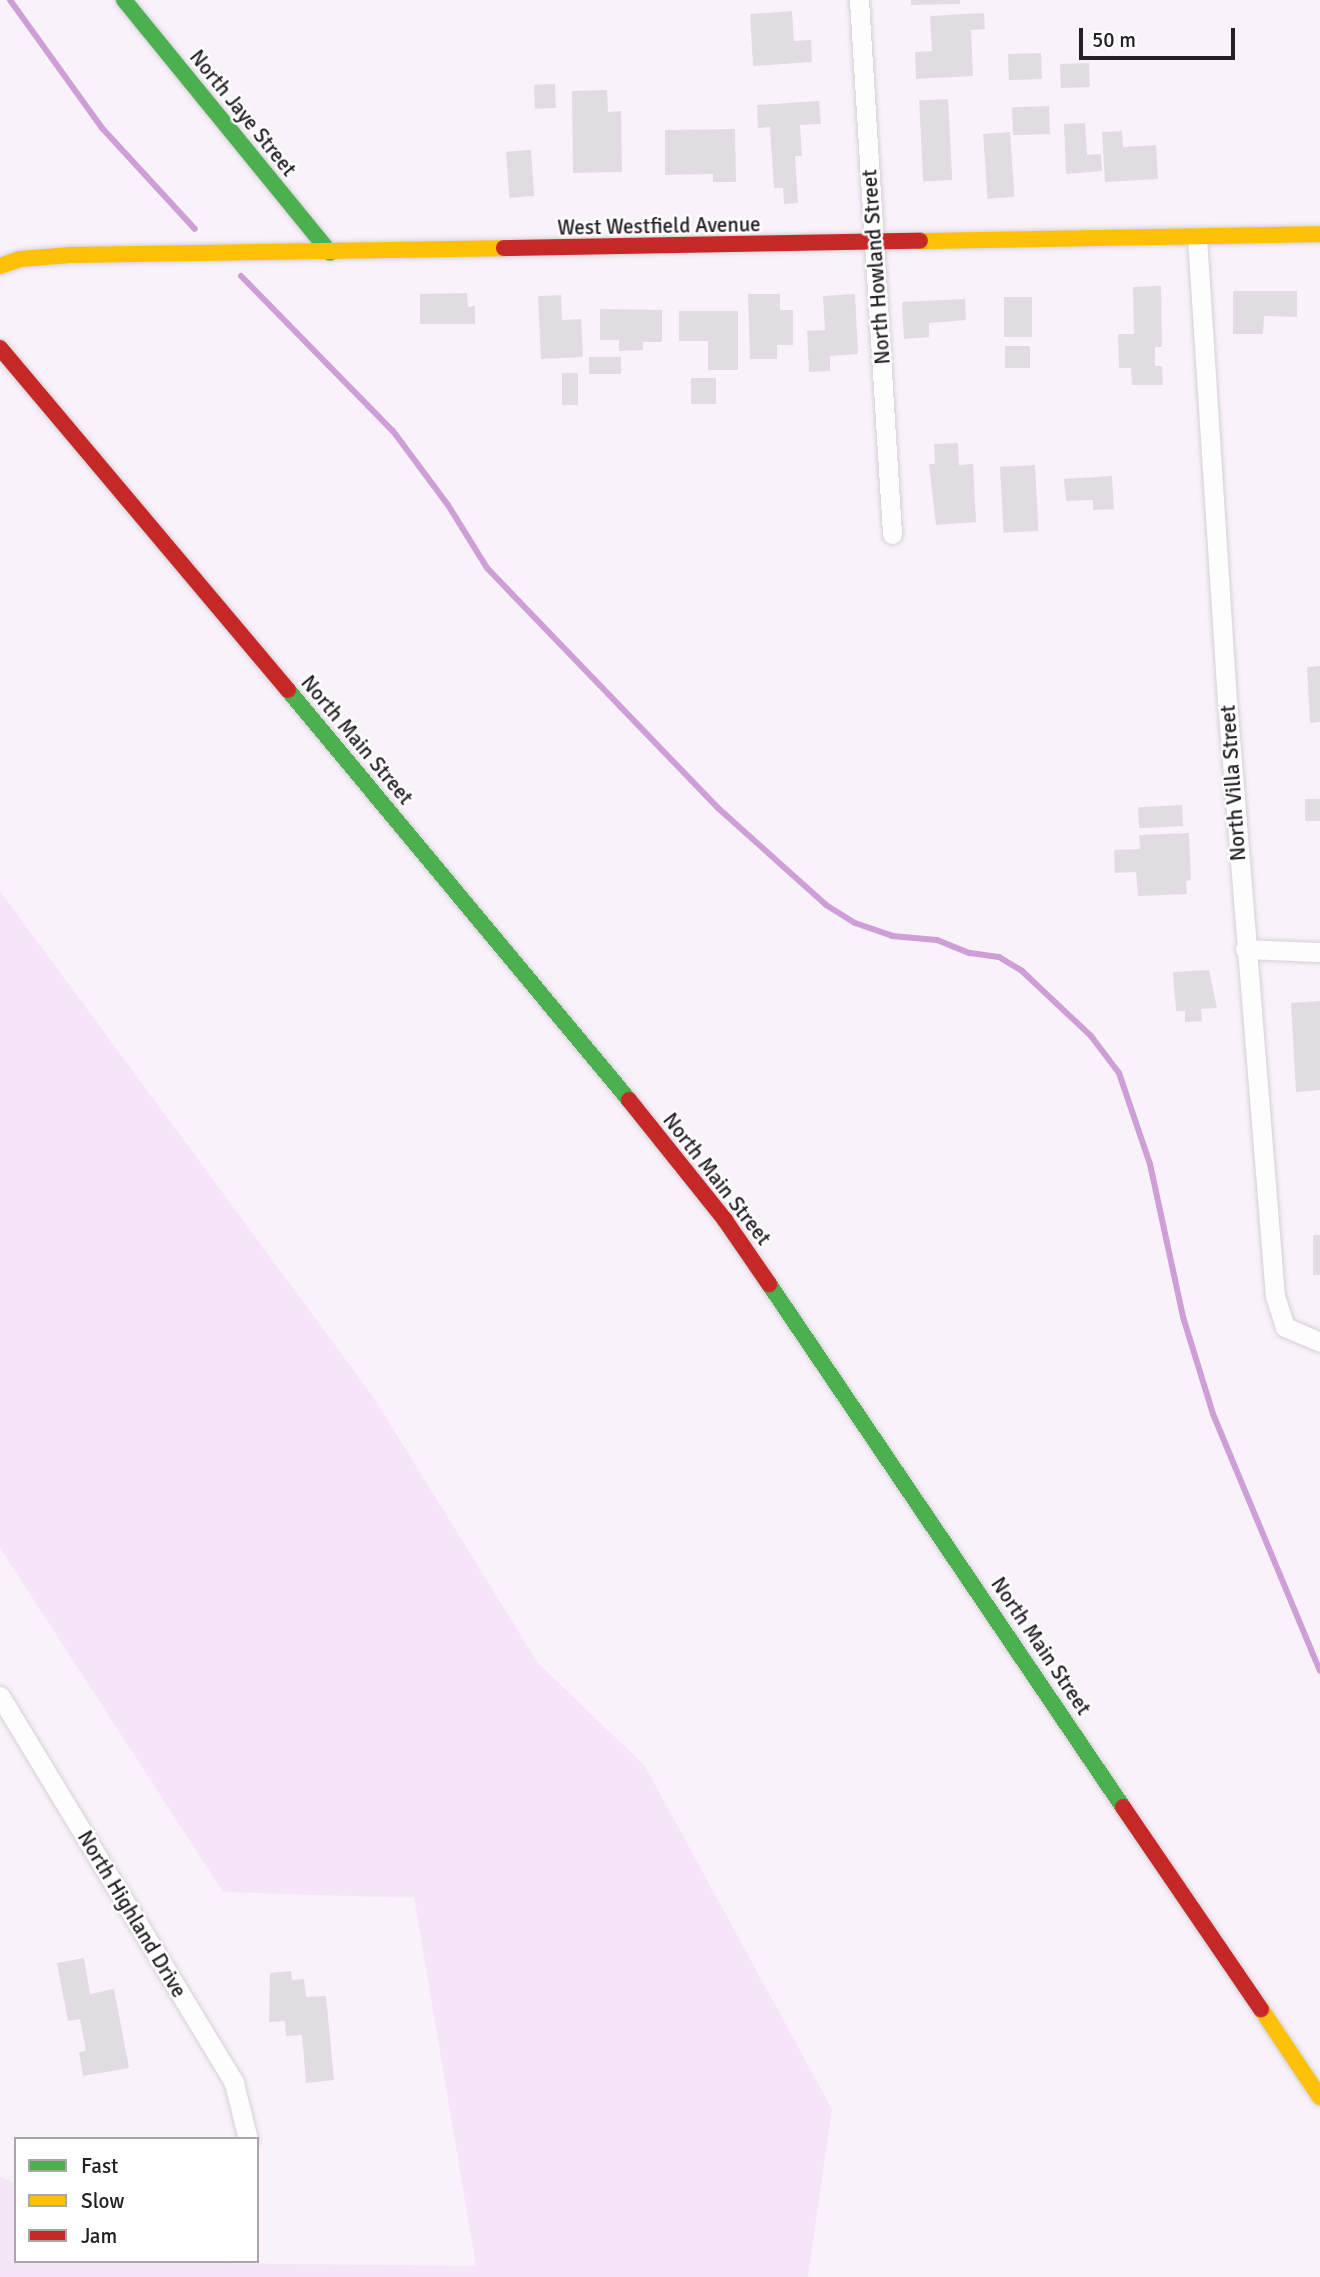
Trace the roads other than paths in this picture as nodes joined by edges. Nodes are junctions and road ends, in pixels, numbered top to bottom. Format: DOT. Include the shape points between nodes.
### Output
graph roads {
  1 [pos="124,0"];
  2 [pos="859,0"];
  3 [pos="1320,234"];
  4 [pos="1197,237"];
  5 [pos="874,242"];
  6 [pos="330,253"];
  7 [pos="0,266"];
  8 [pos="0,348"];
  9 [pos="892,534"];
  10 [pos="1245,949"];
  11 [pos="1320,952"];
  12 [pos="1320,1342"];
  13 [pos="0,1696"];
  14 [pos="1320,2097"];
  15 [pos="248,2137"];
  1 -- 6 [label="main road, North Jaye Street"];
  2 -- 5 [label="street, North Howland Street"];
  3 -- 4 [label="main road, West Westfield Avenue"];
  4 -- 5 [label="main road, West Westfield Avenue"];
  4 -- 10 [label="street, North Villa Street"];
  5 -- 6 [label="main road, West Westfield Avenue"];
  5 -- 9 [label="street, North Howland Street"];
  6 -- 7 [label="main road, West Westfield Avenue" via="71,255 20,259"];
  8 -- 14 [label="main road, North Main Street" via="569,1025 725,1220"];
  10 -- 11 [label="street"];
  10 -- 12 [label="street, North Villa Street" via="1275,1296 1285,1327"];
  13 -- 15 [label="street, North Highland Drive" via="234,2083"];
}
